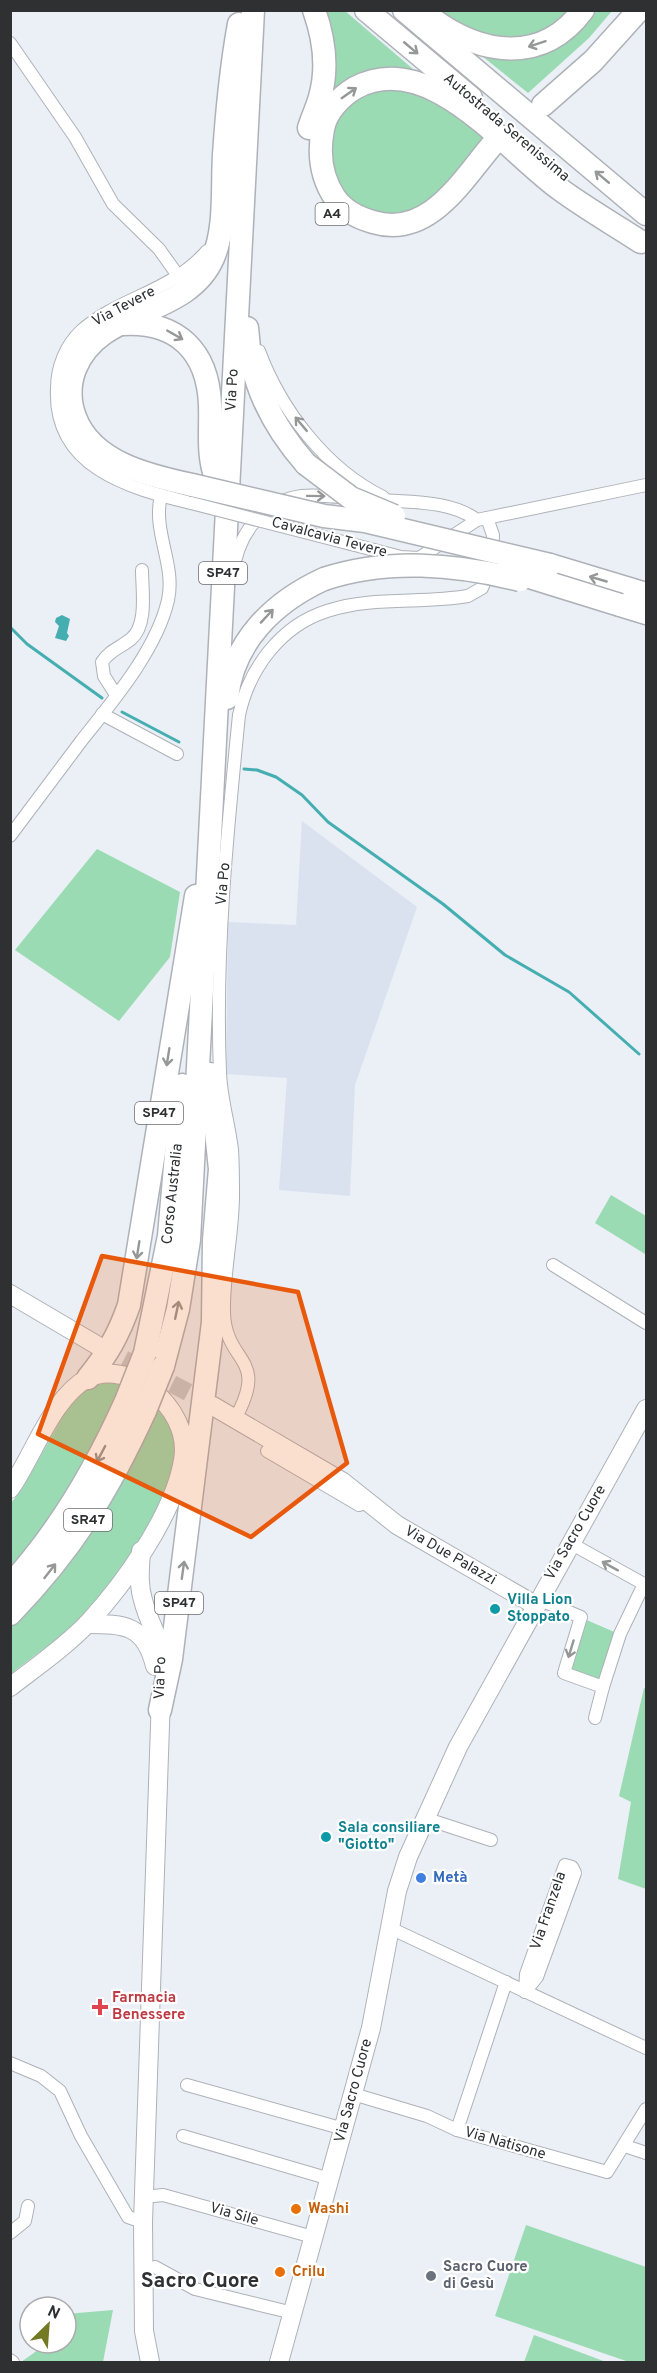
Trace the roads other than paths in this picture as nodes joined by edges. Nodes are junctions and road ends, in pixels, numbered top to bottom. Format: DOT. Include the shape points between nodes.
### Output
graph roads {
  1 [pos="314,10"];
  2 [pos="366,10"];
  3 [pos="404,10"];
  4 [pos="422,10"];
  5 [pos="583,10"];
  6 [pos="618,10"];
  7 [pos="639,10"];
  8 [pos="244,15"];
  9 [pos="10,43"];
  10 [pos="243,197"];
  11 [pos="646,214"];
  12 [pos="219,236"];
  13 [pos="644,244"];
  14 [pos="179,277"];
  15 [pos="247,319"];
  16 [pos="119,325"];
  17 [pos="646,485"];
  18 [pos="191,494"];
  19 [pos="161,496"];
  20 [pos="392,502"];
  21 [pos="214,516"];
  22 [pos="326,517"];
  23 [pos="482,519"];
  24 [pos="550,565"];
  25 [pos="142,570"];
  26 [pos="646,594"];
  27 [pos="620,605"];
  28 [pos="646,613"];
  29 [pos="220,629"];
  30 [pos="116,695"];
  31 [pos="102,714"];
  32 [pos="177,754"];
  33 [pos="210,831"];
  34 [pos="10,836"];
  35 [pos="196,896"];
  36 [pos="205,949"];
  37 [pos="214,1240"];
  38 [pos="553,1264"];
  39 [pos="10,1294"];
  40 [pos="646,1323"];
  41 [pos="100,1347"];
  42 [pos="154,1360"];
  43 [pos="88,1378"];
  44 [pos="136,1406"];
  45 [pos="213,1406"];
  46 [pos="646,1409"];
  47 [pos="236,1418"];
  48 [pos="641,1430"];
  49 [pos="267,1450"];
  50 [pos="184,1458"];
  51 [pos="11,1487"];
  52 [pos="367,1502"];
  53 [pos="570,1543"];
  54 [pos="141,1551"];
  55 [pos="645,1582"];
  56 [pos="10,1585"];
  57 [pos="537,1602"];
  58 [pos="10,1614"];
  59 [pos="87,1624"];
  60 [pos="10,1687"];
  61 [pos="603,1687"];
  62 [pos="160,1710"];
  63 [pos="595,1718"];
  64 [pos="424,1818"];
  65 [pos="491,1840"];
  66 [pos="390,1928"];
  67 [pos="506,1982"];
  68 [pos="525,1992"];
  69 [pos="646,2048"];
  70 [pos="10,2062"];
  71 [pos="188,2085"];
  72 [pos="353,2094"];
  73 [pos="646,2109"];
  74 [pos="344,2128"];
  75 [pos="457,2130"];
  76 [pos="183,2136"];
  77 [pos="625,2146"];
  78 [pos="646,2153"];
  79 [pos="330,2180"];
  80 [pos="154,2196"];
  81 [pos="28,2206"];
  82 [pos="143,2222"];
  83 [pos="10,2234"];
  84 [pos="313,2237"];
  85 [pos="155,2267"];
  86 [pos="292,2313"];
  87 [pos="150,2362"];
  88 [pos="279,2362"];
  1 -- 13 [label="highway, A4, one-way" via="322,41 324,73 308,135 308,168 322,201 339,220 380,238 425,233 450,216 498,148 433,213 409,223 378,224 352,214 329,190 321,168 324,123 334,105 361,85 399,78 434,89 455,102 560,190"];
  2 -- 13 [label="highway, Autostrada Serenissima, one-way"];
  11 -- 3 [label="highway, Autostrada Serenissima, one-way"];
  5 -- 4 [label="highway, one-way" via="557,36 522,49 502,49 466,39"];
  6 -- 7 [label="highway" via="537,101 593,61"];
  8 -- 10 [label="highway, Via Po / SP47"];
  8 -- 12 [label="highway" via="228,86"];
  16 -- 8 [label="highway, Via Po, one-way" via="148,324 162,328 182,339 197,356 210,393 210,463 216,478"];
  9 -- 14 [label="street" via="75,137 113,204 159,249"];
  10 -- 15 [label="highway"];
  10 -- 29 [label="highway, Via Po / SP47"];
  12 -- 14 [label="street, Via Tevere"];
  12 -- 16 [label="highway" via="213,258 194,284"];
  14 -- 19 [label="street, Via Tevere" via="80,332 64,355 57,381 62,427 75,450 116,480"];
  20 -- 15 [label="street, one-way" via="347,475 293,414 273,386"];
  15 -- 24 [label="highway, bridge" via="251,363 263,400 283,436 306,464 338,490 376,509"];
  16 -- 18 [label="highway" via="91,344 78,362 71,394 76,421 92,443 110,457"];
  17 -- 23 [label="street"];
  18 -- 19 [label="street, Cavalcavia Tevere"];
  18 -- 22 [label="highway, bridge"];
  18 -- 23 [label="street, Cavalcavia Tevere, bridge" via="401,557 419,558"];
  19 -- 30 [label="street" via="159,513 170,572 169,597 163,622"];
  20 -- 23 [label="street" via="450,507"];
  29 -- 20 [label="street, one-way" via="242,543 254,519 267,508 303,496"];
  21 -- 35 [label="highway, Via Po / SP47"];
  22 -- 24 [label="highway, bridge" via="365,521"];
  22 -- 27 [label="highway, bridge" via="362,531"];
  23 -- 47 [label="street, Via Po" via="493,535 491,566 482,588 468,596 449,599 327,611 299,625 272,647 243,693 221,921 219,1019 220,1076 233,1186 224,1314 230,1338 249,1370 250,1384"];
  26 -- 24 [label="highway, one-way"];
  25 -- 30 [label="street" via="141,625 135,636 109,651 102,662 104,676"];
  27 -- 28 [label="highway"];
  33 -- 27 [label="highway, one-way, bridge" via="228,693 236,665 248,639 286,599 324,579 368,567 402,565 502,575"];
  29 -- 33 [label="highway, Via Po / SP47"];
  30 -- 31 [label="street"];
  31 -- 32 [label="street"];
  31 -- 34 [label="street"];
  33 -- 36 [label="highway, Via Po / SP47"];
  35 -- 42 [label="highway, Corso Australia / SP47" via="177,1159"];
  35 -- 43 [label="highway, SP47, one-way" via="129,1305 121,1330"];
  36 -- 37 [label="highway, SP47" via="210,1083 220,1169"];
  42 -- 36 [label="highway, Corso Australia / SP47, one-way" via="178,1309 189,1240"];
  37 -- 50 [label="highway, SP47"];
  62 -- 37 [label="highway, SP47, one-way" via="171,1659 213,1322"];
  38 -- 40 [label="street"];
  39 -- 41 [label="main road"];
  42 -- 44 [label="highway, Corso Australia / SP47, bridge"];
  43 -- 50 [label="main road" via="105,1373 122,1375 144,1384 164,1399 177,1417"];
  43 -- 51 [label="main road" via="58,1407"];
  44 -- 56 [label="highway, Corso Australia / SR47, one-way" via="46,1543"];
  58 -- 44 [label="highway, Corso Australia / SR47, one-way" via="48,1575 92,1514"];
  45 -- 47 [label="main road, Via Due Palazzi"];
  46 -- 48 [label="main road, Via Sacro Cuore"];
  47 -- 52 [label="main road, Via Due Palazzi" via="343,1482"];
  48 -- 53 [label="main road, Via Sacro Cuore"];
  49 -- 52 [label="street, Via Due Palazzi" via="359,1505"];
  50 -- 54 [label="main road" via="170,1498"];
  52 -- 57 [label="main road, Via Due Palazzi" via="397,1525"];
  55 -- 53 [label="street, one-way"];
  53 -- 57 [label="main road, Via Sacro Cuore"];
  54 -- 59 [label="main road"];
  54 -- 62 [label="main road, Via Po" via="143,1600 162,1650"];
  55 -- 61 [label="street"];
  57 -- 61 [label="street, one-way" via="581,1617 564,1673"];
  57 -- 64 [label="main road, Via Sacro Cuore"];
  59 -- 60 [label="main road"];
  59 -- 62 [label="main road, Via Po" via="109,1624 143,1636 150,1648"];
  61 -- 63 [label="street"];
  62 -- 82 [label="main road"];
  64 -- 65 [label="street"];
  64 -- 66 [label="main road, Via Sacro Cuore" via="397,1891"];
  66 -- 67 [label="street"];
  66 -- 72 [label="main road, Via Sacro Cuore" via="371,2028"];
  67 -- 68 [label="street"];
  67 -- 75 [label="street"];
  68 -- 68 [label="street, Via Franzela" via="537,1977 554,1937 575,1873 572,1867 565,1865 560,1871 526,1974"];
  68 -- 69 [label="street"];
  70 -- 82 [label="street" via="41,2076 60,2091 128,2217"];
  71 -- 74 [label="street"];
  72 -- 74 [label="main road, Via Sacro Cuore"];
  72 -- 75 [label="street, Via Natisone" via="427,2116"];
  73 -- 77 [label="street"];
  74 -- 79 [label="main road, Via Sacro Cuore"];
  75 -- 77 [label="street, Via Natisone" via="608,2172"];
  76 -- 79 [label="street"];
  77 -- 78 [label="street"];
  79 -- 84 [label="main road, Via Sacro Cuore"];
  80 -- 84 [label="street, Via Sile" via="163,2195"];
  81 -- 83 [label="street" via="26,2221"];
  82 -- 87 [label="main road" via="144,2331"];
  84 -- 86 [label="main road, Via Sacro Cuore"];
  85 -- 86 [label="street" via="195,2289"];
  86 -- 88 [label="main road, Via Sacro Cuore"];
}
